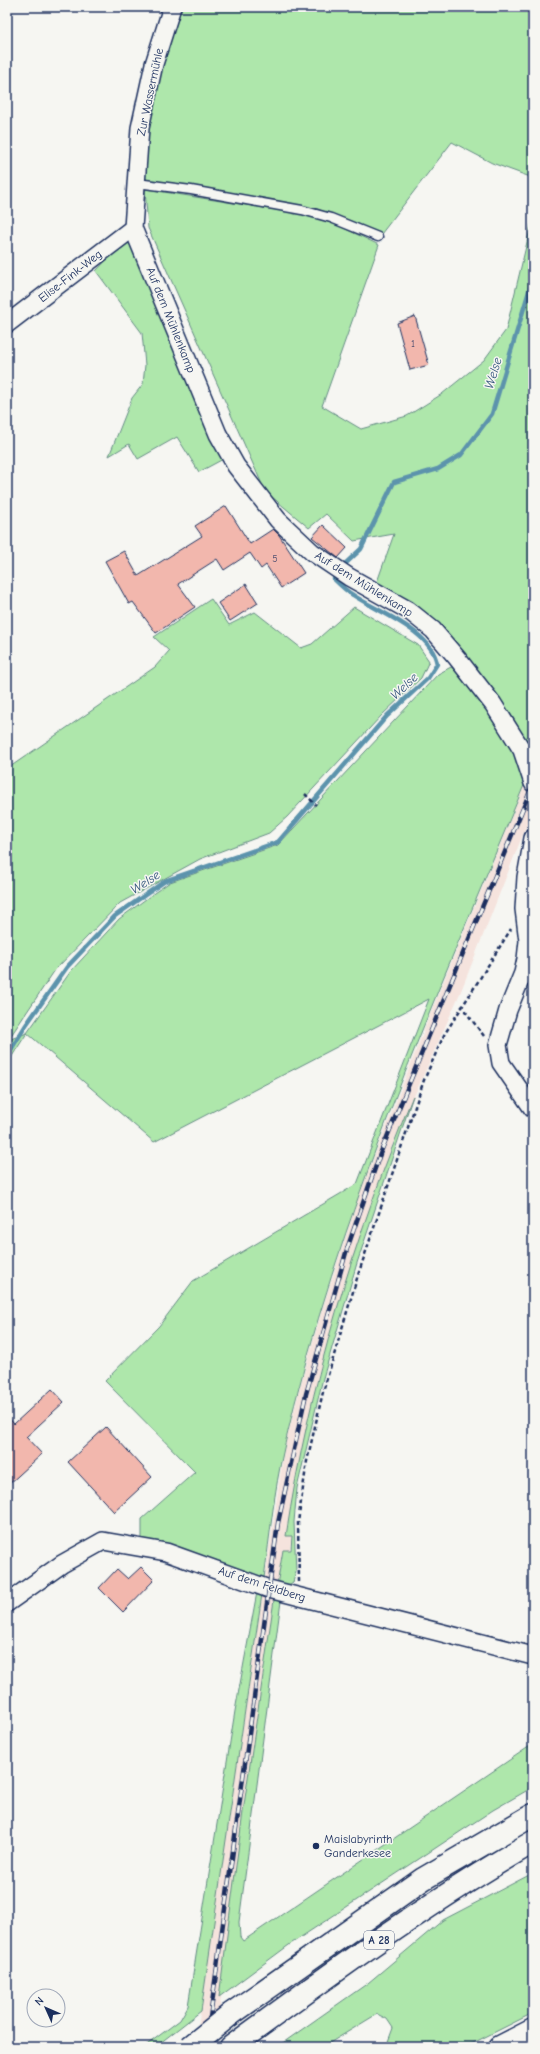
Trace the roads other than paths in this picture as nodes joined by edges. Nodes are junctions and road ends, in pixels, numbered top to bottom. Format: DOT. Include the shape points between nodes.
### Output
graph roads {
  1 [pos="172,7"];
  2 [pos="137,183"];
  3 [pos="133,228"];
  4 [pos="378,237"];
  5 [pos="7,324"];
  6 [pos="533,783"];
  7 [pos="533,838"];
  8 [pos="531,940"];
  9 [pos="533,1109"];
  10 [pos="7,1603"];
  11 [pos="533,1656"];
  12 [pos="533,1815"];
  13 [pos="533,1842"];
  14 [pos="533,2030"];
  15 [pos="190,2047"];
  16 [pos="231,2047"];
  17 [pos="500,2047"];
  1 -- 2 [label="street, Zur Wassermühle" via="154,64 140,128"];
  2 -- 3 [label="street, Zur Wassermühle"];
  2 -- 4 [label="lane" via="302,210 331,218"];
  3 -- 5 [label="street, Elise-Fink-Weg"];
  3 -- 6 [label="street, Auf dem Mühlenkamp" via="218,434 236,466 278,520 312,552 349,577 408,610 434,630 493,704 522,750"];
  7 -- 8 [label="street" via="524,908"];
  8 -- 9 [label="street" via="523,973 508,1010 498,1045 501,1063"];
  10 -- 11 [label="street, Auf dem Feldberg" via="62,1564 103,1541 166,1552 269,1589"];
  12 -- 15 [label="main road, A 28, bridge" via="423,1879 231,2014"];
  13 -- 16 [label="main road, A 28" via="365,1949"];
  14 -- 17 [label="main road"];
}
